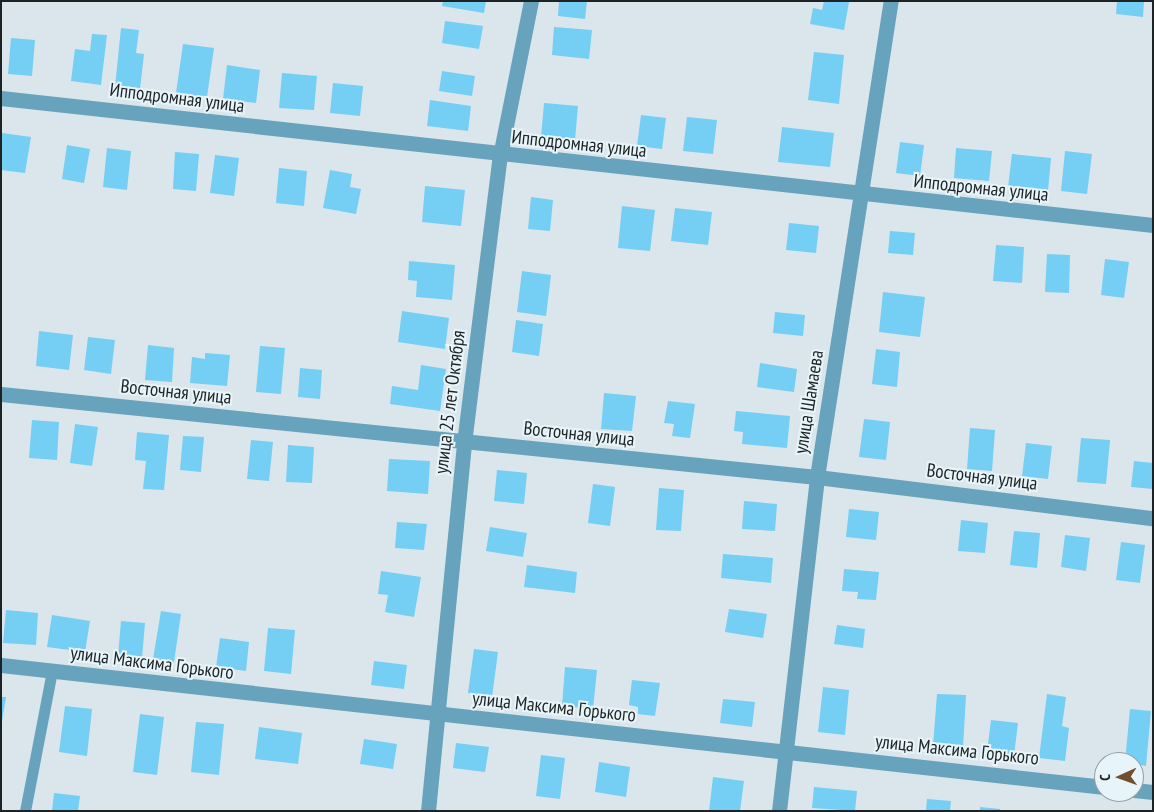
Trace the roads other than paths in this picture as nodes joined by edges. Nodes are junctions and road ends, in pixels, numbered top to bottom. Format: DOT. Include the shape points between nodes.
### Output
graph roads {
  1 [pos="531,1"];
  2 [pos="891,1"];
  3 [pos="1,98"];
  4 [pos="500,156"];
  5 [pos="861,196"];
  6 [pos="1153,225"];
  7 [pos="1,394"];
  8 [pos="464,443"];
  9 [pos="818,478"];
  10 [pos="1153,518"];
  11 [pos="1,665"];
  12 [pos="52,671"];
  13 [pos="435,716"];
  14 [pos="786,751"];
  15 [pos="1094,786"];
  16 [pos="25,811"];
  17 [pos="428,811"];
  18 [pos="779,811"];
  1 -- 4 [label="street, улица 25 лет Октября"];
  2 -- 5 [label="street, улица Шамаева"];
  3 -- 4 [label="street, Ипподромная улица"];
  4 -- 5 [label="street, Ипподромная улица"];
  4 -- 8 [label="street, улица 25 лет Октября"];
  5 -- 6 [label="street, Ипподромная улица"];
  5 -- 9 [label="street, улица Шамаева"];
  7 -- 8 [label="street, Восточная улица"];
  8 -- 9 [label="street, Восточная улица"];
  8 -- 13 [label="street, улица 25 лет Октября"];
  9 -- 10 [label="street, Восточная улица"];
  9 -- 14 [label="street, улица Шамаева"];
  11 -- 12 [label="street, улица Максима Горького"];
  12 -- 13 [label="street, улица Максима Горького"];
  12 -- 16 [label="lane"];
  13 -- 14 [label="street, улица Максима Горького"];
  13 -- 17 [label="street, улица 25 лет Октября"];
  14 -- 15 [label="street, улица Максима Горького"];
  14 -- 18 [label="street, улица Шамаева"];
}
